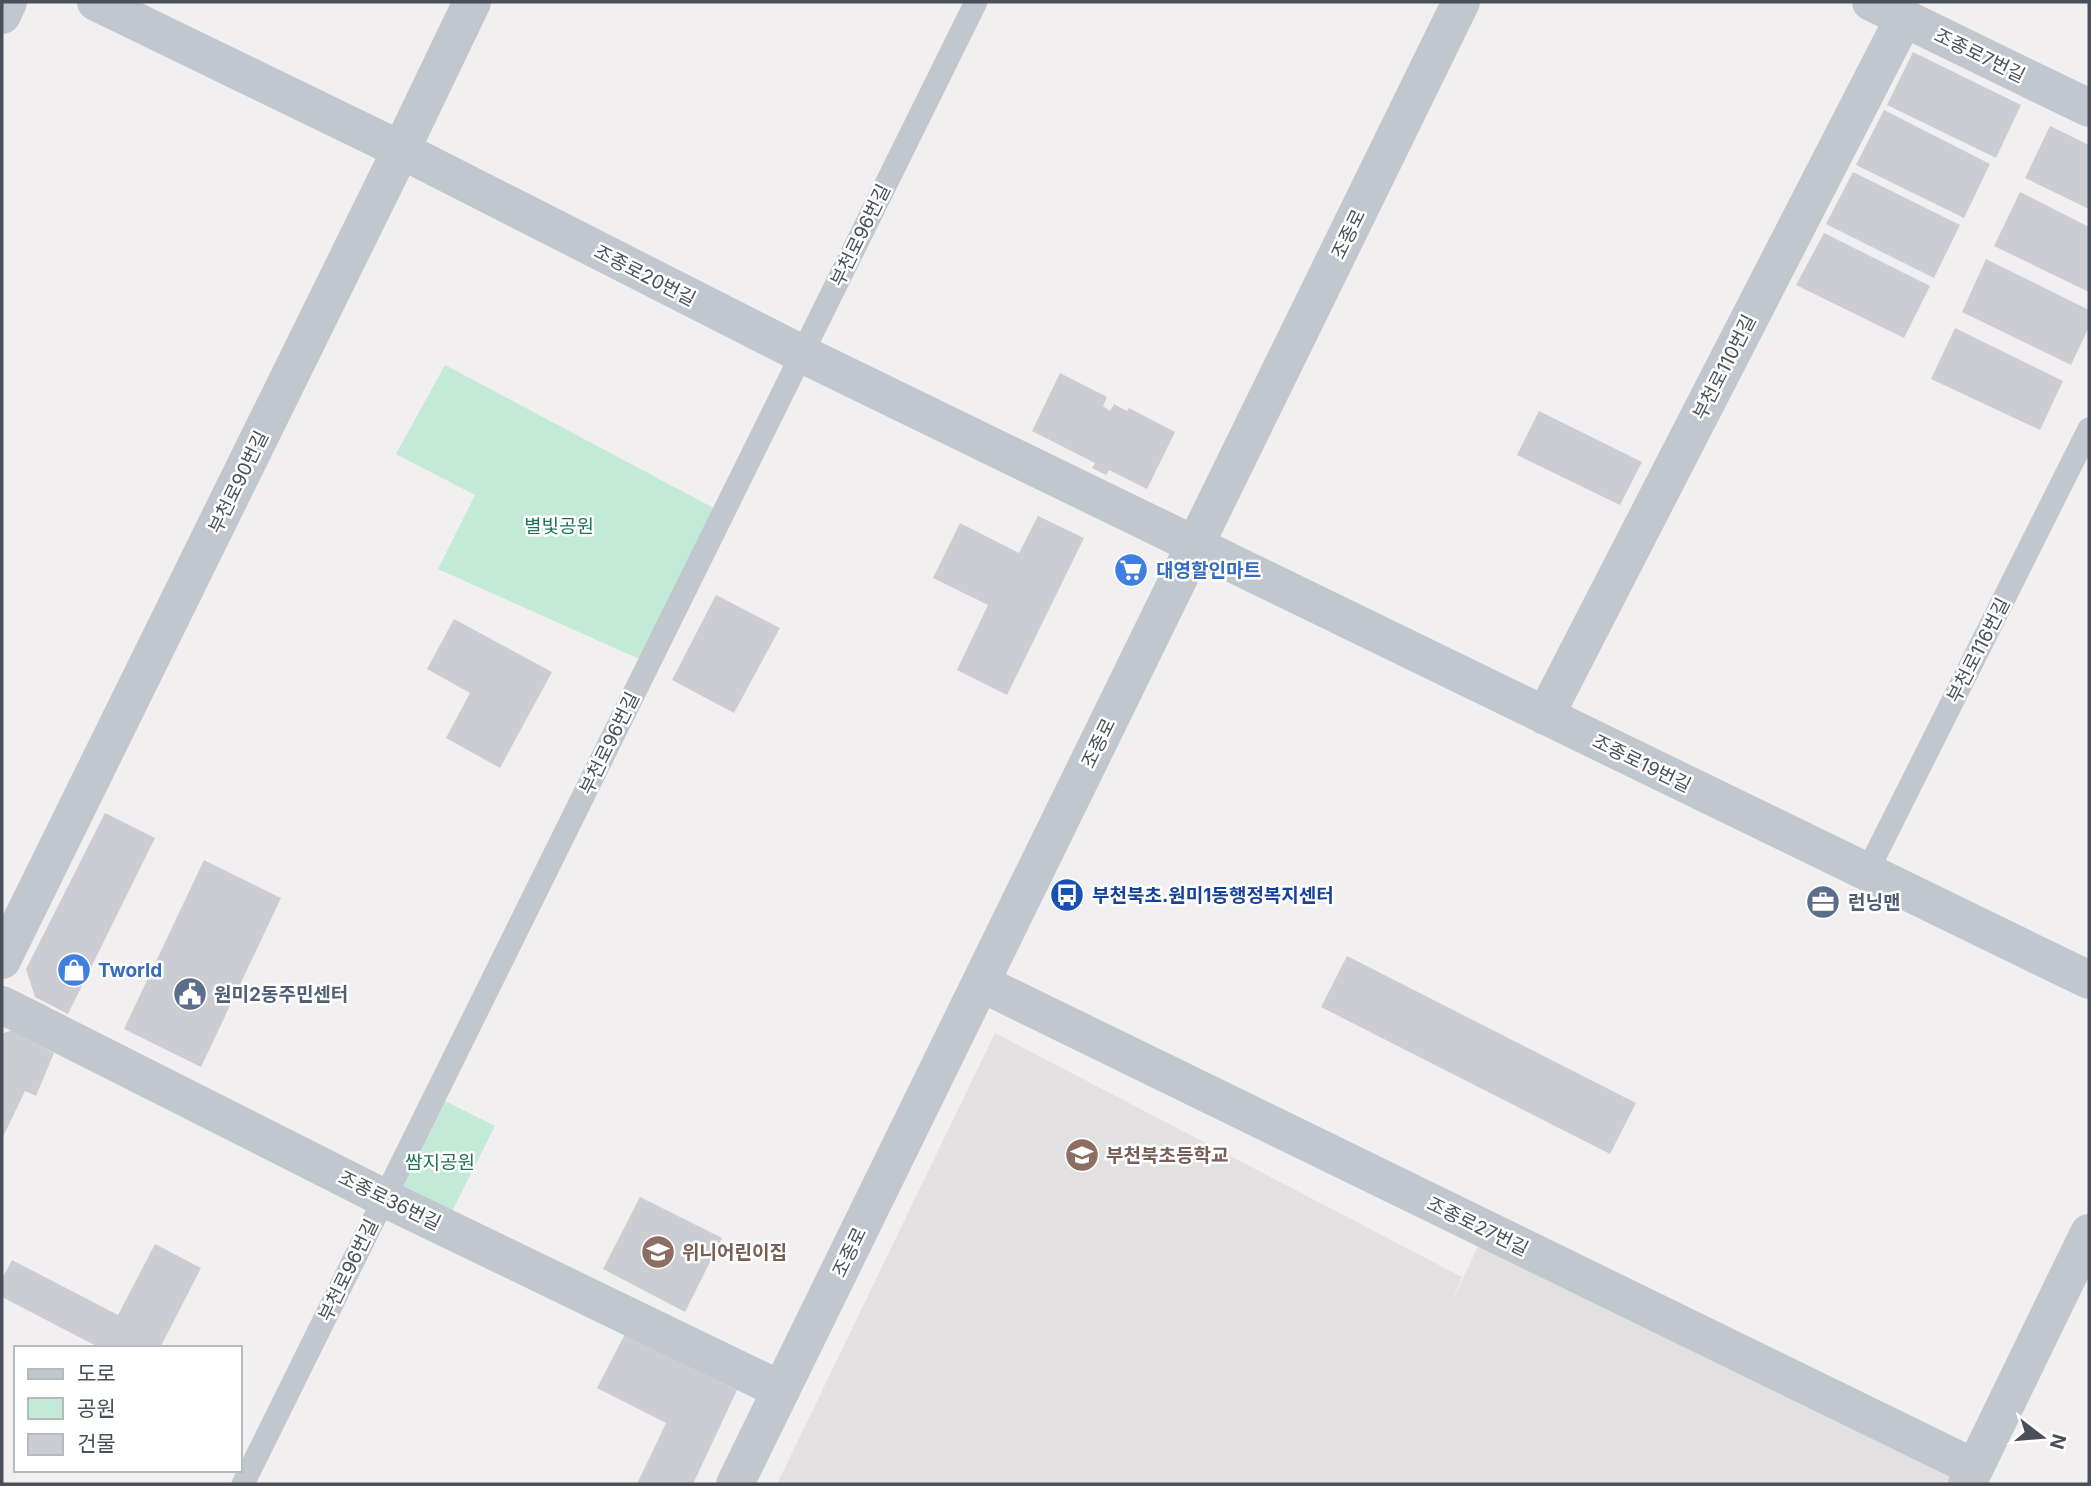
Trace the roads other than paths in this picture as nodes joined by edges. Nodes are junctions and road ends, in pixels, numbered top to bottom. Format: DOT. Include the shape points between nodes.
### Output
graph roads {
  1 [pos="8,2"];
  2 [pos="96,2"];
  3 [pos="472,2"];
  4 [pos="976,2"];
  5 [pos="1461,2"];
  6 [pos="1887,10"];
  7 [pos="2,15"];
  8 [pos="2089,108"];
  9 [pos="401,150"];
  10 [pos="802,354"];
  11 [pos="2089,429"];
  12 [pos="1195,546"];
  13 [pos="1545,716"];
  14 [pos="1867,872"];
  15 [pos="2,960"];
  16 [pos="2089,980"];
  17 [pos="981,983"];
  18 [pos="2,1005"];
  19 [pos="384,1198"];
  20 [pos="2089,1233"];
  21 [pos="781,1390"];
  22 [pos="1971,1476"];
  23 [pos="243,1484"];
  24 [pos="735,1484"];
  1 -- 7 [label="street"];
  2 -- 9 [label="street, 조종로20번길"];
  3 -- 9 [label="street, 부천로90번길"];
  4 -- 10 [label="lane, 부천로96번길"];
  5 -- 12 [label="street, 조종로"];
  6 -- 8 [label="street, 조종로7번길"];
  6 -- 13 [label="street, 부천로110번길"];
  9 -- 10 [label="street, 조종로20번길"];
  9 -- 15 [label="street, 부천로90번길"];
  10 -- 12 [label="street, 조종로20번길"];
  10 -- 19 [label="lane, 부천로96번길"];
  11 -- 14 [label="lane, 부천로116번길"];
  12 -- 13 [label="street, 조종로19번길"];
  12 -- 17 [label="street, 조종로"];
  13 -- 14 [label="street, 조종로19번길"];
  14 -- 16 [label="street, 조종로19번길"];
  17 -- 21 [label="street, 조종로"];
  17 -- 22 [label="street, 조종로27번길"];
  18 -- 19 [label="street, 조종로36번길"];
  19 -- 21 [label="street, 조종로36번길"];
  19 -- 23 [label="lane, 부천로96번길"];
  20 -- 22 [label="street"];
  21 -- 24 [label="street, 조종로"];
}
